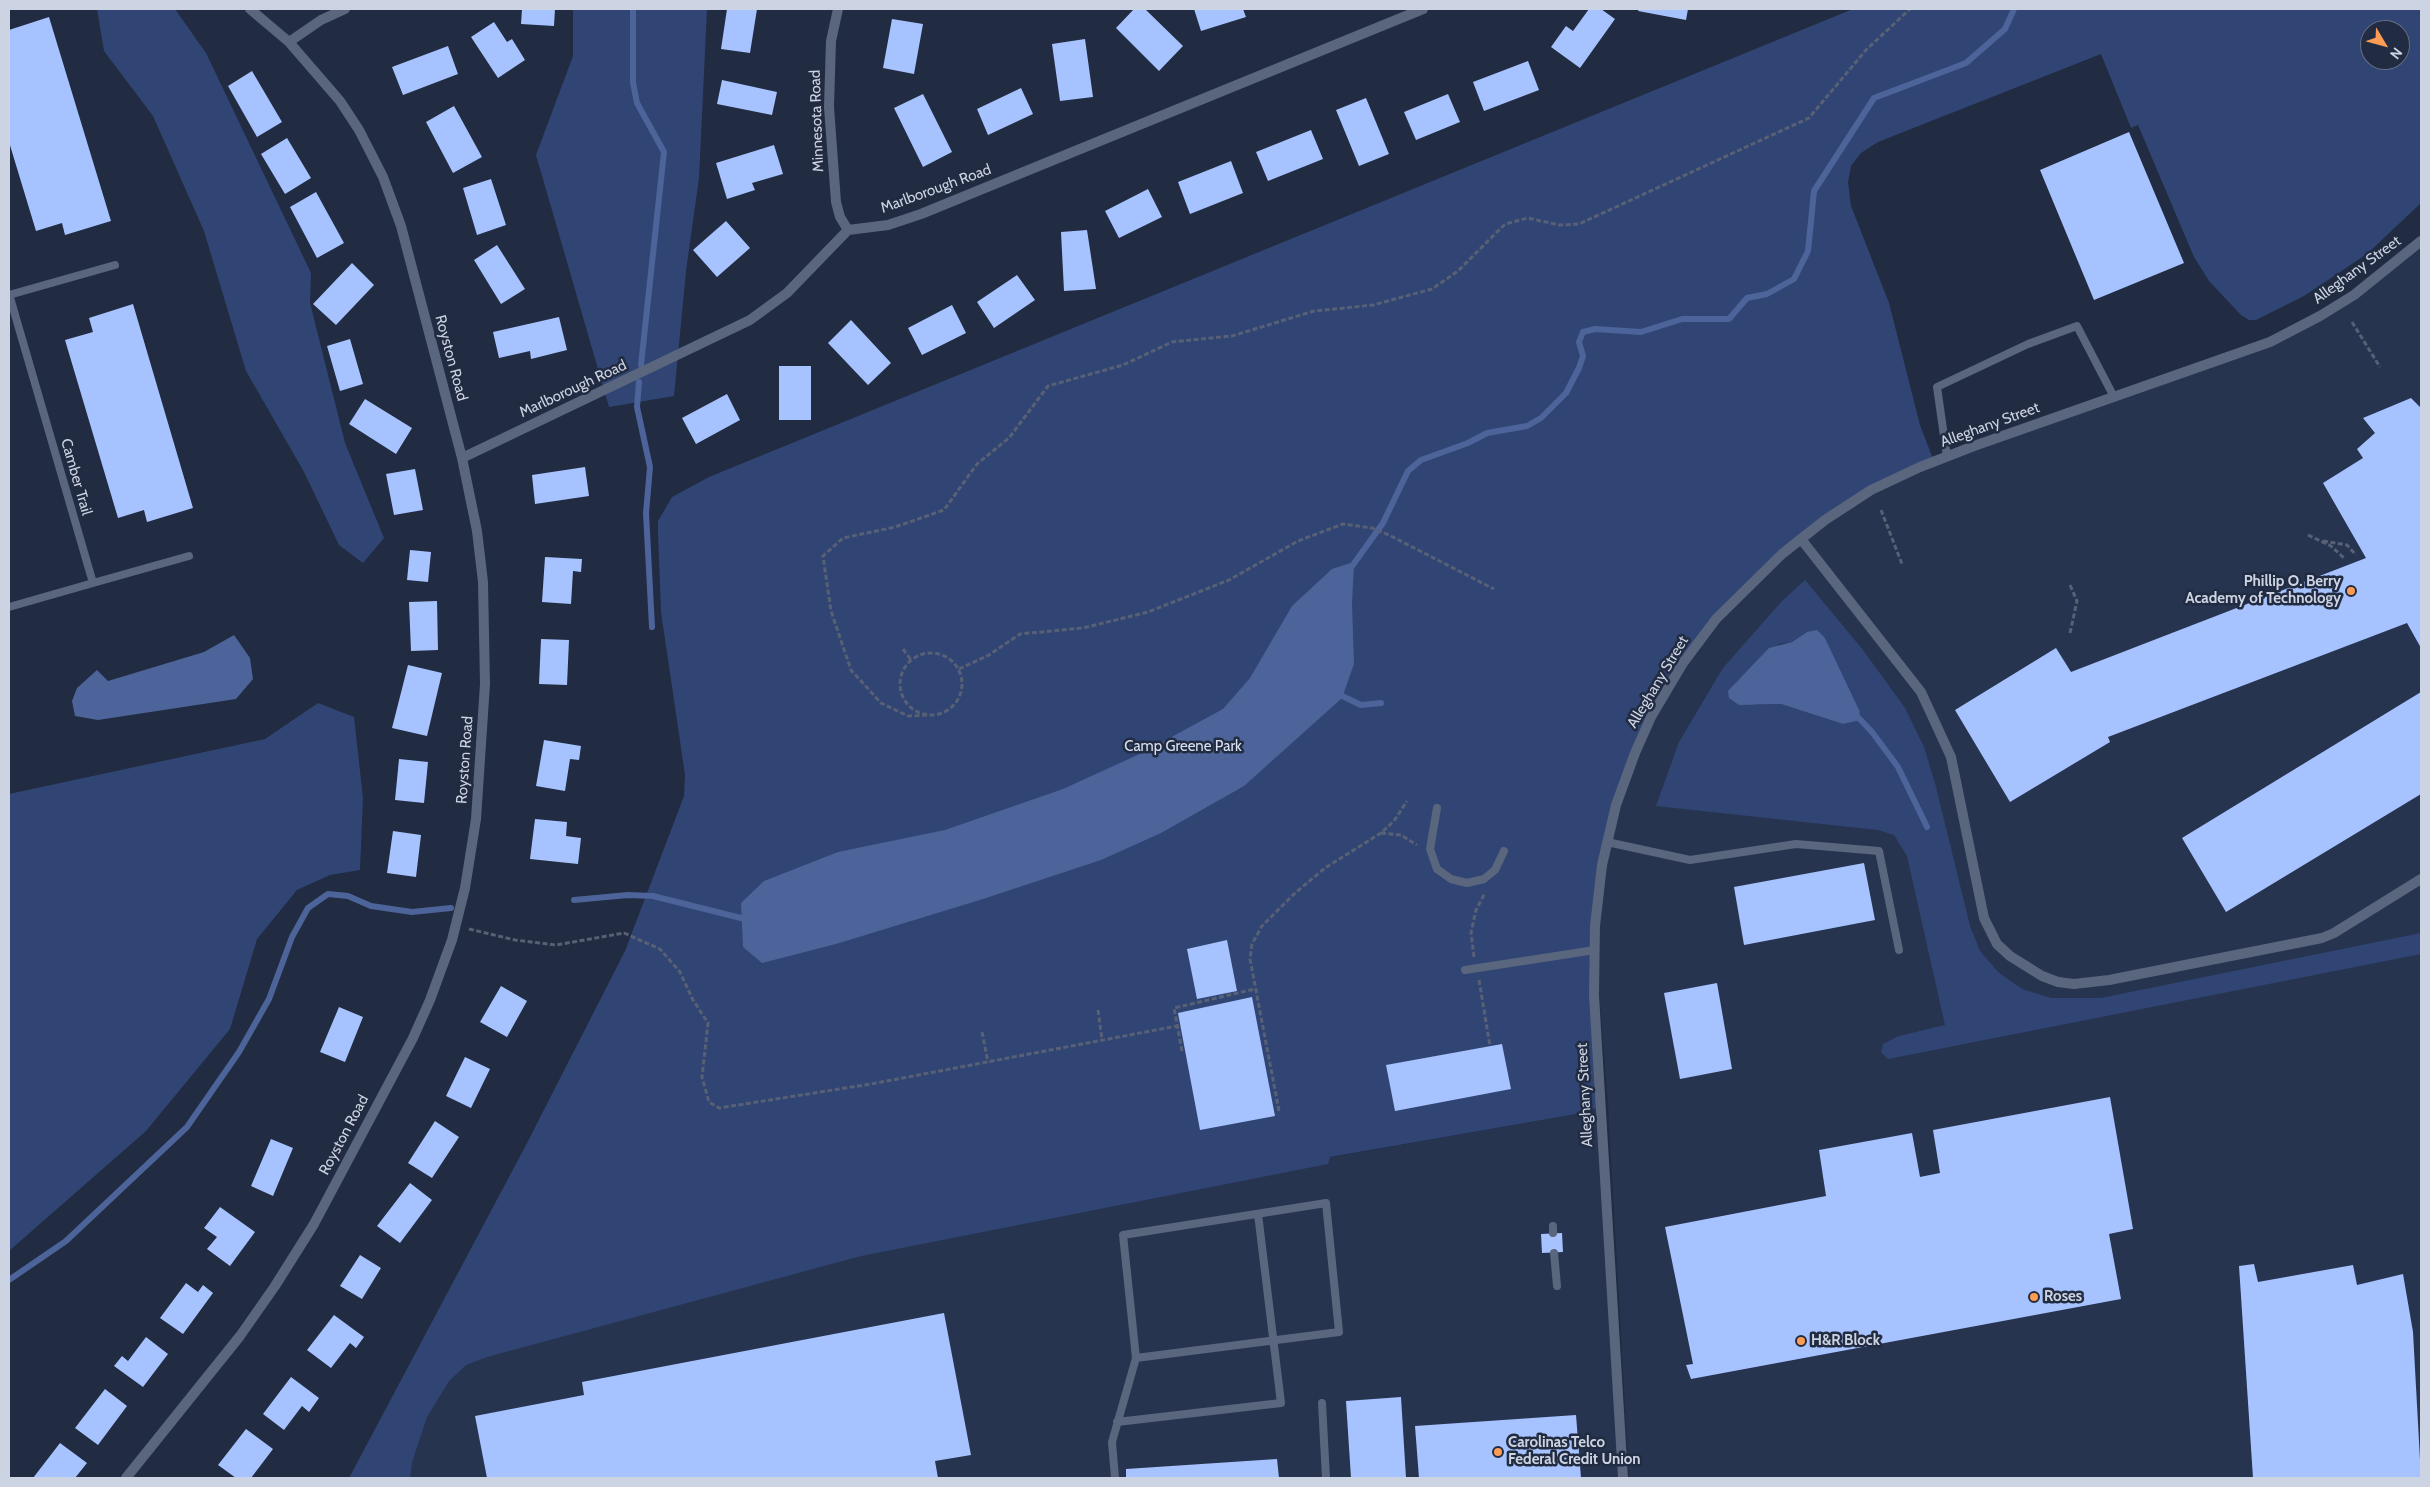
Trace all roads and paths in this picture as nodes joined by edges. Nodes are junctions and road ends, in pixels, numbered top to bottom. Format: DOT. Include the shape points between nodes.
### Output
graph roads {
  1 [pos="250,9"];
  2 [pos="345,9"];
  3 [pos="838,9"];
  4 [pos="1423,9"];
  5 [pos="1910,9"];
  6 [pos="289,42"];
  7 [pos="848,230"];
  8 [pos="2421,241"];
  9 [pos="115,264"];
  10 [pos="9,295"];
  11 [pos="2352,322"];
  12 [pos="2380,367"];
  13 [pos="2114,396"];
  14 [pos="1947,456"];
  15 [pos="462,458"];
  16 [pos="1881,510"];
  17 [pos="2308,536"];
  18 [pos="1801,539"];
  19 [pos="2322,541"];
  20 [pos="2356,555"];
  21 [pos="189,556"];
  22 [pos="2345,559"];
  23 [pos="1902,564"];
  24 [pos="93,583"];
  25 [pos="2070,585"];
  26 [pos="1494,589"];
  27 [pos="9,607"];
  28 [pos="2070,634"];
  29 [pos="903,649"];
  30 [pos="911,660"];
  31 [pos="959,669"];
  32 [pos="927,715"];
  33 [pos="1407,801"];
  34 [pos="1437,808"];
  35 [pos="1381,833"];
  36 [pos="1607,842"];
  37 [pos="1417,845"];
  38 [pos="1504,851"];
  39 [pos="2421,879"];
  40 [pos="455,925"];
  41 [pos="1595,950"];
  42 [pos="1899,950"];
  43 [pos="1466,970"];
  44 [pos="1255,989"];
  45 [pos="1098,1010"];
  46 [pos="1177,1026"];
  47 [pos="982,1032"];
  48 [pos="1102,1040"];
  49 [pos="1182,1051"];
  50 [pos="988,1062"];
  51 [pos="1278,1111"];
  52 [pos="1258,1214"];
  53 [pos="1554,1252"];
  54 [pos="1557,1286"];
  55 [pos="1273,1341"];
  56 [pos="1136,1358"];
  57 [pos="1322,1403"];
  58 [pos="1117,1422"];
  59 [pos="126,1478"];
  60 [pos="1115,1478"];
  61 [pos="1326,1478"];
  62 [pos="1623,1478"];
  1 -- 6 [label="street, Royston Road"];
  2 -- 6 [label="street" via="321,20"];
  3 -- 7 [label="street, Minnesota Road" via="832,41 828,107 836,202"];
  4 -- 7 [label="street, Marlborough Road" via="921,214 888,224"];
  5 -- 32 [label="path" via="1866,50 1809,118 1579,224 1559,225 1528,218 1505,224 1458,271 1432,289 1373,305 1314,311 1232,336 1172,342 1123,365 1048,386 1009,438 977,464 944,510 894,528 843,538 823,556 831,611 851,670 881,703 908,716"];
  6 -- 15 [label="street, Royston Road" via="340,101 383,177 401,226"];
  7 -- 15 [label="street, Marlborough Road" via="787,293 750,320"];
  8 -- 13 [label="street, Alleghany Street" via="2354,295 2270,342"];
  9 -- 10 [label="lane"];
  10 -- 24 [label="lane, Camber Trail"];
  11 -- 12 [label="path"];
  13 -- 14 [label="street, Alleghany Street"];
  13 -- 14 [label="lane" via="2077,326 2028,344 1937,387"];
  14 -- 18 [label="street, Alleghany Street" via="1871,490"];
  15 -- 40 [label="street, Royston Road" via="477,531 483,582 485,684 476,819 465,888"];
  16 -- 23 [label="path"];
  17 -- 19 [label="path"];
  18 -- 36 [label="street, Alleghany Street" via="1716,619 1683,663 1651,717 1635,753 1616,805"];
  18 -- 39 [label="street" via="1921,692 1950,758 1984,918 1997,944 2042,976 2074,984 2109,980 2322,938"];
  19 -- 20 [label="path" via="2347,545"];
  19 -- 22 [label="path"];
  21 -- 24 [label="lane"];
  24 -- 27 [label="lane"];
  25 -- 28 [label="path" via="2077,600"];
  26 -- 31 [label="path" via="1389,535 1372,528 1343,524 1298,541 1229,580 1148,612 1083,628 1020,634 989,655"];
  29 -- 30 [label="path"];
  30 -- 31 [label="path" via="931,652 950,658"];
  30 -- 32 [label="path" via="901,677 903,697 909,706"];
  31 -- 32 [label="path" via="963,685 955,705 947,711"];
  33 -- 35 [label="path"];
  34 -- 38 [label="lane" via="1430,849 1437,869 1451,879 1467,883 1484,879 1495,870"];
  35 -- 37 [label="path" via="1401,835"];
  35 -- 44 [label="path" via="1325,868 1262,926 1252,944 1250,959"];
  36 -- 41 [label="street, Alleghany Street"];
  36 -- 42 [label="lane" via="1690,860 1796,844 1879,851"];
  40 -- 50 [label="path" via="515,940 556,945 624,933 660,949 680,972 692,1000 708,1023 702,1077 709,1102 719,1108"];
  40 -- 59 [label="street, Royston Road" via="430,1000 413,1038 314,1224 240,1336"];
  41 -- 43 [label="lane"];
  41 -- 62 [label="street, Alleghany Street" via="1594,995"];
  44 -- 46 [label="path" via="1174,1008"];
  44 -- 51 [label="path"];
  45 -- 48 [label="path"];
  46 -- 48 [label="path"];
  46 -- 49 [label="path"];
  47 -- 50 [label="path"];
  48 -- 50 [label="path"];
  52 -- 55 [label="lane"];
  52 -- 55 [label="lane" via="1326,1203 1339,1332"];
  52 -- 56 [label="lane" via="1123,1235"];
  53 -- 54 [label="lane"];
  55 -- 56 [label="lane"];
  55 -- 58 [label="lane" via="1281,1403"];
  56 -- 58 [label="lane"];
  57 -- 61 [label="lane"];
  58 -- 60 [label="lane" via="1112,1442"];
}
